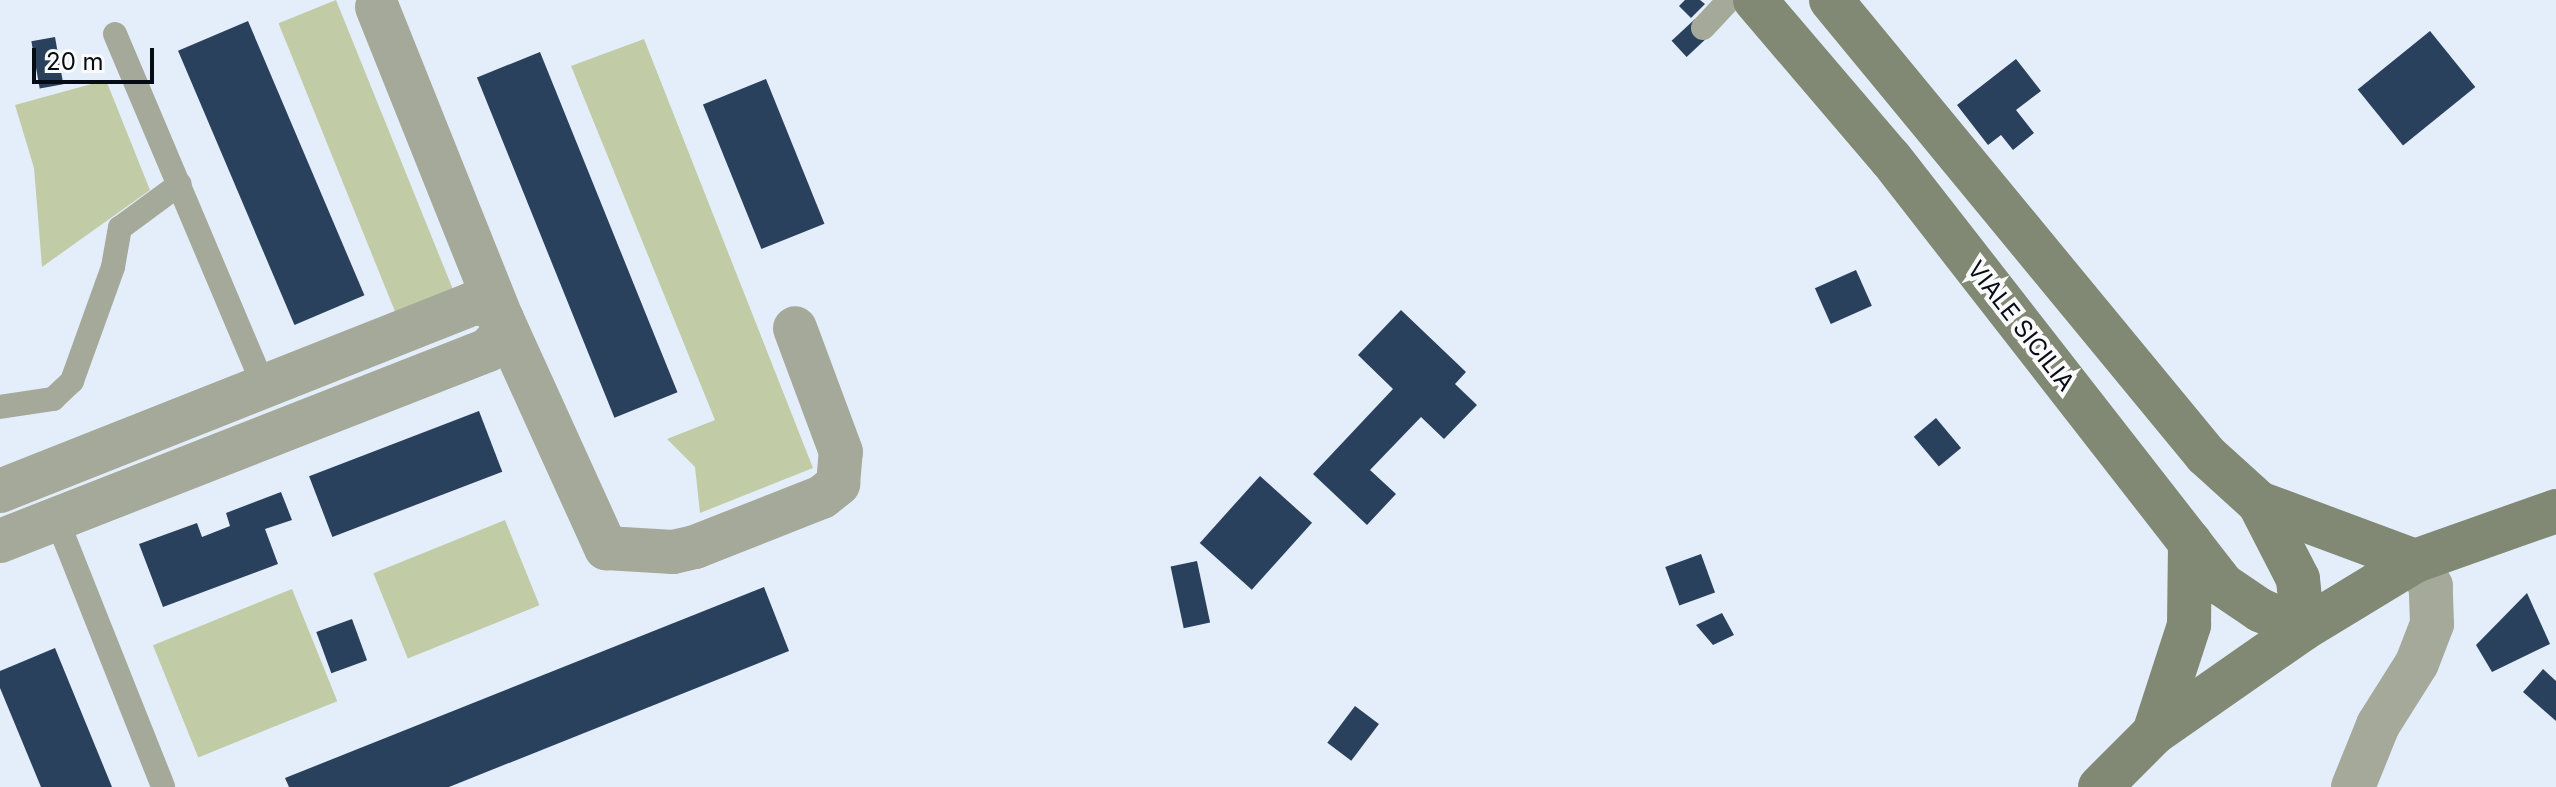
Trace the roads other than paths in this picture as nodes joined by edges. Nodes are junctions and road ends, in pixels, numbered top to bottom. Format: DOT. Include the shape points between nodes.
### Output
graph roads {
  1 [pos="1729,0"];
  2 [pos="1755,0"];
  3 [pos="1831,0"];
  4 [pos="377,7"];
  5 [pos="1703,28"];
  6 [pos="115,34"];
  7 [pos="180,184"];
  8 [pos="502,319"];
  9 [pos="795,328"];
  10 [pos="264,386"];
  11 [pos="0,407"];
  12 [pos="0,491"];
  13 [pos="2259,503"];
  14 [pos="2556,511"];
  15 [pos="57,520"];
  16 [pos="0,541"];
  17 [pos="2190,542"];
  18 [pos="2415,561"];
  19 [pos="2303,629"];
  20 [pos="2154,733"];
  21 [pos="163,787"];
  22 [pos="2100,787"];
  23 [pos="2353,787"];
  1 -- 5 [label="lane"];
  2 -- 17 [label="main road, VIALE SICILIA" via="1891,159"];
  3 -- 13 [label="main road" via="2206,455"];
  4 -- 8 [label="street"];
  6 -- 7 [label="lane"];
  7 -- 10 [label="lane"];
  7 -- 11 [label="lane" via="120,228 113,267 72,381 53,399"];
  8 -- 9 [label="street" via="601,542 621,552 695,547 822,497 838,484 841,452"];
  8 -- 10 [label="street" via="487,303 472,304"];
  8 -- 15 [label="street" via="503,334 488,350"];
  10 -- 12 [label="street"];
  13 -- 18 [label="main road"];
  13 -- 19 [label="main road" via="2298,579"];
  14 -- 18 [label="main road"];
  15 -- 16 [label="street"];
  15 -- 21 [label="lane"];
  17 -- 19 [label="main road, VIALE SICILIA" via="2223,585 2260,610"];
  17 -- 20 [label="main road" via="2189,625"];
  18 -- 19 [label="main road"];
  18 -- 23 [label="street" via="2431,586 2432,624 2417,663 2378,725"];
  19 -- 20 [label="main road"];
  20 -- 22 [label="main road"];
}
